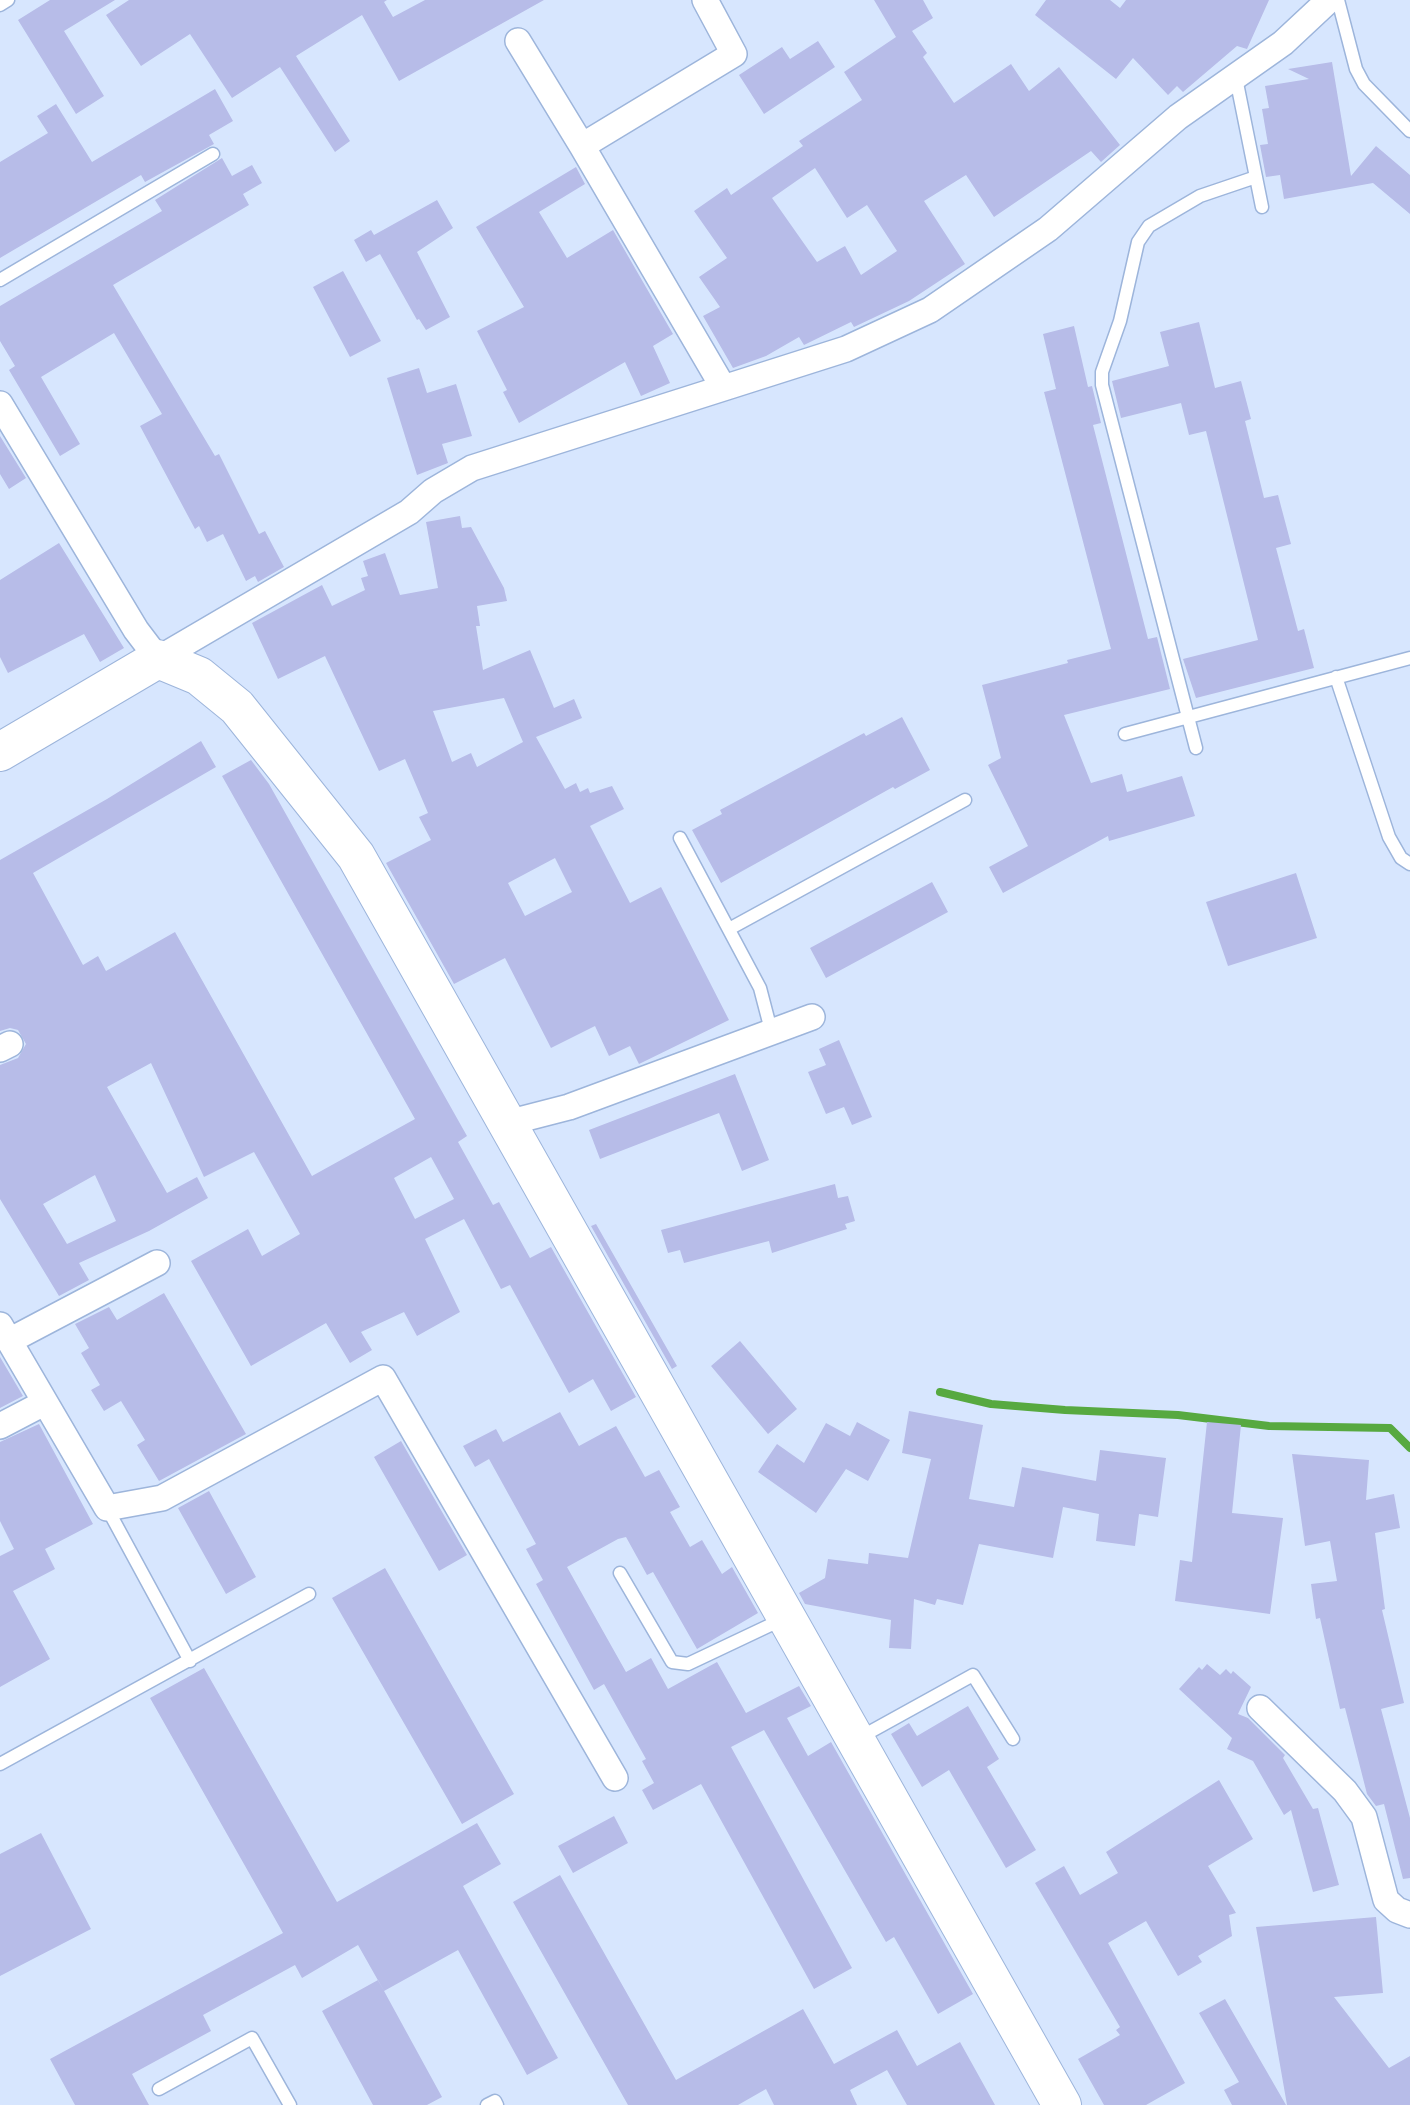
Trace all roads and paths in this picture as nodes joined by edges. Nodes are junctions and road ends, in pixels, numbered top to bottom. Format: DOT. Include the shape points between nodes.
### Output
graph roads {
  1 [pos="8,0"];
  2 [pos="705,0"];
  3 [pos="1329,0"];
  4 [pos="1338,0"];
  5 [pos="0,5"];
  6 [pos="518,41"];
  7 [pos="1236,78"];
  8 [pos="1410,132"];
  9 [pos="582,146"];
  10 [pos="213,154"];
  11 [pos="1256,177"];
  12 [pos="1262,208"];
  13 [pos="0,280"];
  14 [pos="723,388"];
  15 [pos="0,404"];
  16 [pos="1410,658"];
  17 [pos="158,659"];
  18 [pos="1336,677"];
  19 [pos="1188,717"];
  20 [pos="1125,734"];
  21 [pos="1196,748"];
  22 [pos="0,752"];
  23 [pos="966,800"];
  24 [pos="680,838"];
  25 [pos="1410,864"];
  26 [pos="729,930"];
  27 [pos="812,1017"];
  28 [pos="772,1034"];
  29 [pos="507,1123"];
  30 [pos="157,1263"];
  31 [pos="4,1333"];
  32 [pos="44,1404"];
  33 [pos="0,1426"];
  34 [pos="107,1508"];
  35 [pos="620,1573"];
  36 [pos="309,1594"];
  37 [pos="788,1617"];
  38 [pos="190,1660"];
  39 [pos="1260,1708"];
  40 [pos="1014,1739"];
  41 [pos="857,1740"];
  42 [pos="0,1764"];
  43 [pos="615,1778"];
  44 [pos="1410,1914"];
  45 [pos="160,2089"];
  46 [pos="1059,2104"];
  47 [pos="290,2105"];
  48 [pos="487,2105"];
  49 [pos="498,2105"];
  1 -- 5 [label="lane"];
  2 -- 9 [label="street" via="734,54"];
  3 -- 7 [label="street"];
  4 -- 8 [label="lane" via="1364,84"];
  6 -- 9 [label="street"];
  7 -- 11 [label="lane"];
  7 -- 14 [label="street" via="1178,117 1048,229 930,310 846,348"];
  9 -- 14 [label="street"];
  10 -- 13 [label="lane"];
  11 -- 12 [label="lane"];
  11 -- 19 [label="lane" via="1200,196 1149,226 1138,242 1102,372"];
  14 -- 17 [label="street" via="472,468"];
  15 -- 17 [label="street"];
  16 -- 18 [label="lane"];
  17 -- 22 [label="street"];
  17 -- 29 [label="street" via="199,676 237,707 356,856"];
  18 -- 19 [label="lane"];
  18 -- 25 [label="lane" via="1389,837"];
  19 -- 20 [label="lane"];
  19 -- 21 [label="lane"];
  23 -- 26 [label="lane"];
  24 -- 26 [label="lane"];
  26 -- 28 [label="lane" via="760,988"];
  27 -- 28 [label="street"];
  28 -- 29 [label="street"];
  29 -- 37 [label="street"];
  30 -- 31 [label="street"];
  31 -- 32 [label="street"];
  32 -- 33 [label="street"];
  32 -- 34 [label="street"];
  34 -- 38 [label="lane"];
  34 -- 43 [label="street" via="162,1498 383,1378"];
  35 -- 37 [label="lane" via="672,1662 688,1664"];
  36 -- 38 [label="lane"];
  37 -- 41 [label="street"];
  38 -- 42 [label="lane"];
  39 -- 44 [label="street" via="1345,1791 1364,1818 1386,1900"];
  40 -- 41 [label="lane" via="974,1675"];
  41 -- 46 [label="street"];
  45 -- 47 [label="lane" via="252,2038"];
  48 -- 49 [label="lane"];
}
